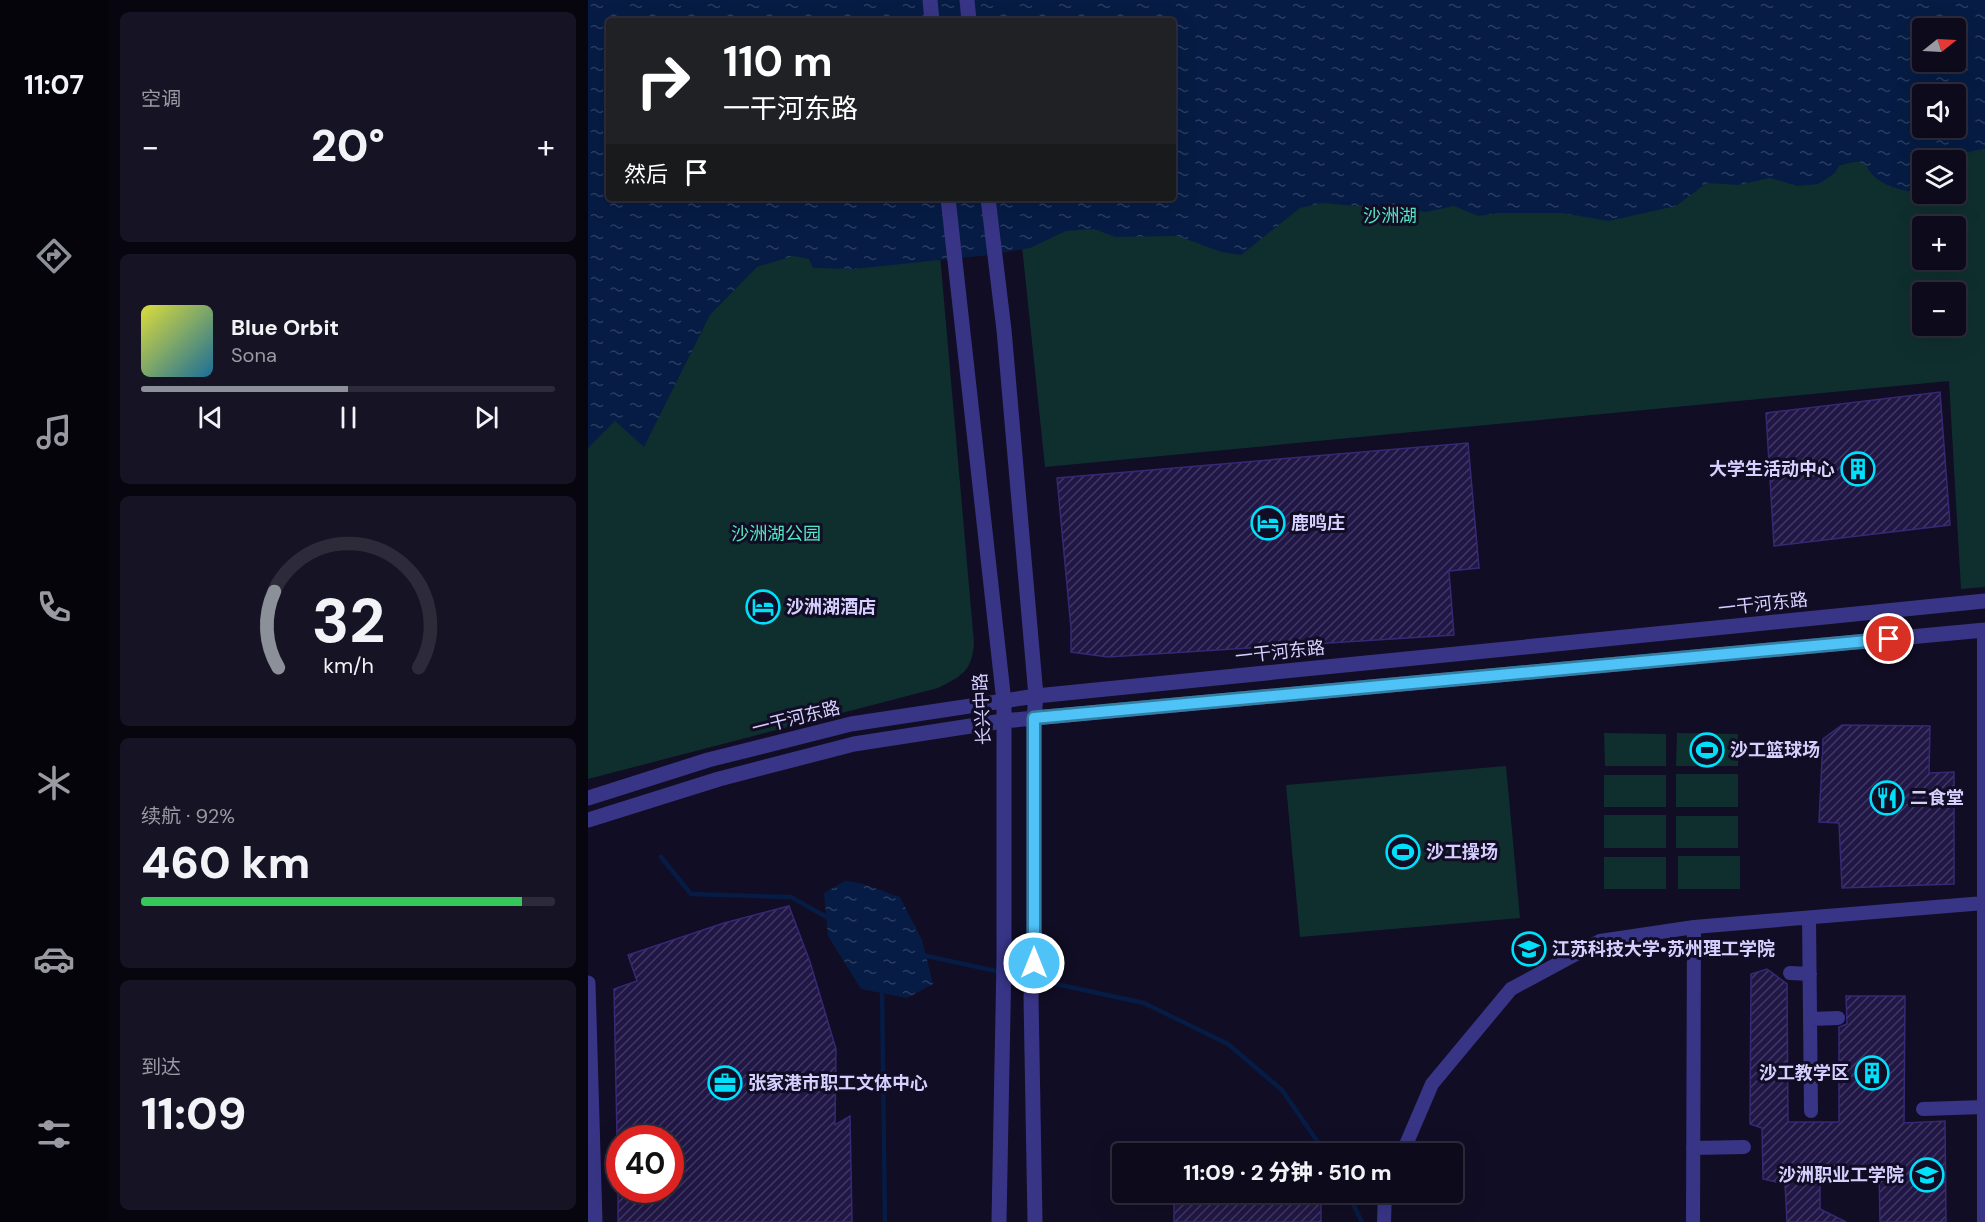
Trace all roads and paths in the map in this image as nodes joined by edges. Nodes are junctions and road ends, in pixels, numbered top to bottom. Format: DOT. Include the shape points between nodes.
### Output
graph roads {
  1 [pos="930,0"];
  2 [pos="967,0"];
  3 [pos="932,18"];
  4 [pos="969,18"];
  5 [pos="948,201"];
  6 [pos="988,201"];
  7 [pos="1985,601"];
  8 [pos="1984,630"];
  9 [pos="1036,696"];
  10 [pos="1004,702"];
  11 [pos="1034,718"];
  12 [pos="1004,721"];
  13 [pos="588,798"];
  14 [pos="588,820"];
  15 [pos="1985,875"];
  16 [pos="1984,903"];
  17 [pos="1809,918"];
  18 [pos="1694,927"];
  19 [pos="1790,972"];
  20 [pos="1810,974"];
  21 [pos="588,983"];
  22 [pos="1838,1018"];
  23 [pos="1810,1019"];
  24 [pos="1923,1109"];
  25 [pos="1811,1111"];
  26 [pos="1984,1112"];
  27 [pos="1407,1143"];
  28 [pos="1744,1147"];
  29 [pos="1693,1148"];
  30 [pos="1385,1203"];
  31 [pos="594,1222"];
  32 [pos="999,1222"];
  33 [pos="1035,1222"];
  34 [pos="1384,1222"];
  35 [pos="1693,1222"];
  36 [pos="1984,1222"];
  1 -- 3 [label="street"];
  2 -- 4 [label="street"];
  5 -- 10 [label="street, 长兴中路"];
  6 -- 9 [label="street" via="1004,330"];
  7 -- 9 [label="street, 一干河东路"];
  8 -- 11 [label="street"];
  8 -- 15 [label="street"];
  9 -- 10 [label="street, 一干河东路"];
  9 -- 11 [label="street"];
  10 -- 12 [label="street, 长兴中路"];
  10 -- 13 [label="street, 一干河东路" via="851,724 708,760"];
  11 -- 12 [label="street"];
  11 -- 33 [label="street" via="1031,997"];
  12 -- 14 [label="street" via="854,744 719,779"];
  12 -- 32 [label="street, 长兴中路"];
  15 -- 16 [label="street"];
  16 -- 17 [label="street"];
  16 -- 26 [label="street"];
  17 -- 18 [label="street"];
  17 -- 20 [label="street"];
  18 -- 27 [label="street" via="1600,941 1511,989 1432,1084"];
  18 -- 29 [label="street"];
  19 -- 20 [label="street"];
  20 -- 23 [label="street"];
  21 -- 31 [label="street"];
  22 -- 23 [label="street"];
  23 -- 25 [label="street"];
  24 -- 26 [label="street"];
  26 -- 36 [label="street"];
  28 -- 29 [label="street"];
  29 -- 35 [label="street"];
  30 -- 34 [label="street"];
}
